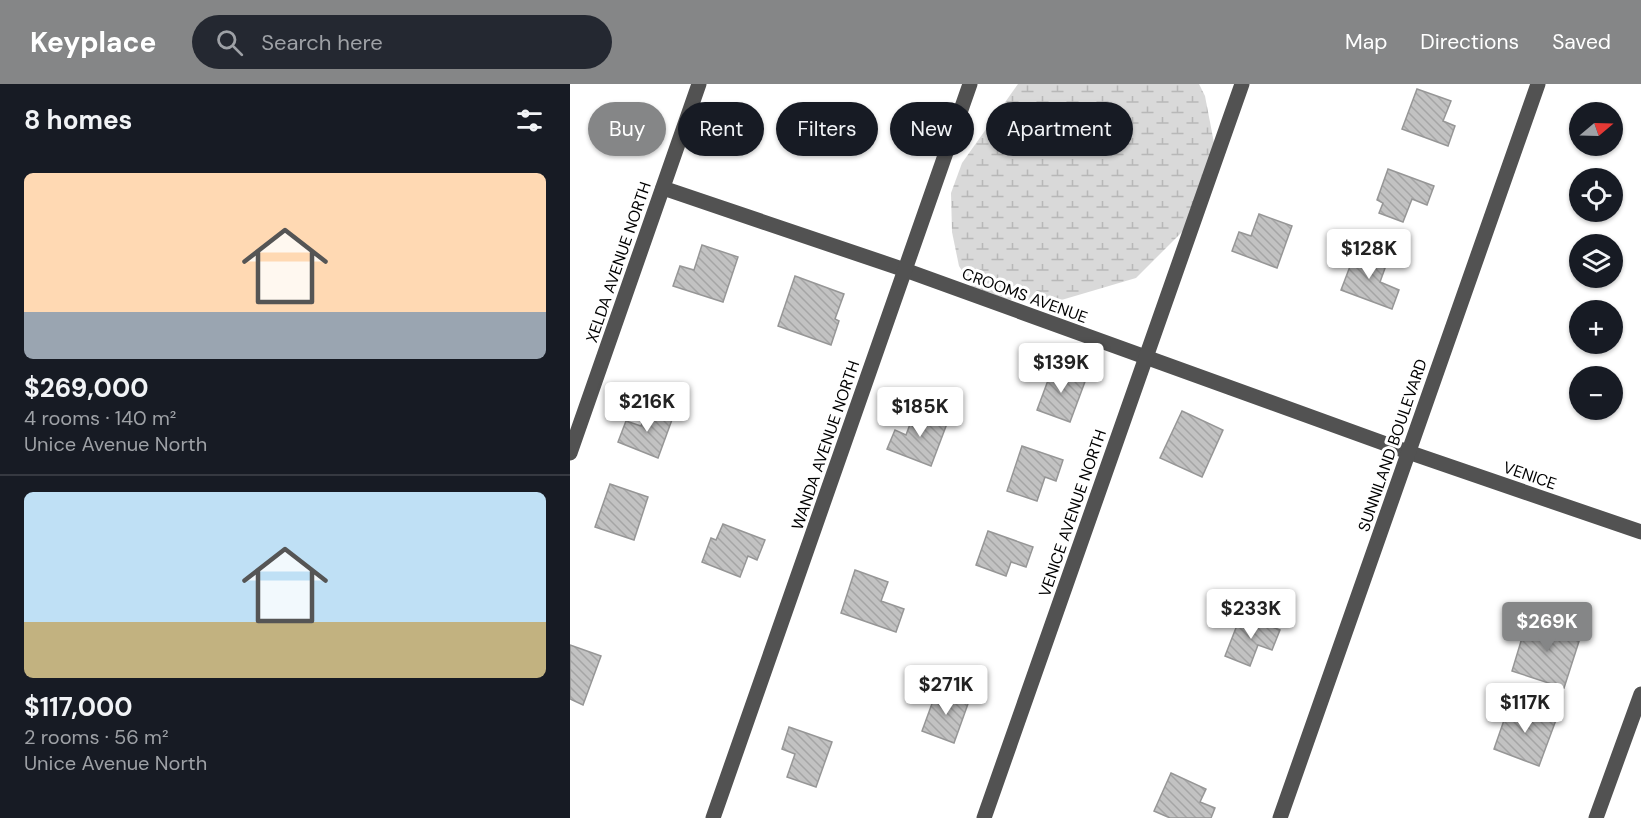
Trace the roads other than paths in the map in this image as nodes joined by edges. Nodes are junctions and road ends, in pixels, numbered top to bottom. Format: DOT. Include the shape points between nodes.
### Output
graph roads {
  1 [pos="699,84"];
  2 [pos="970,84"];
  3 [pos="1242,84"];
  4 [pos="1538,84"];
  5 [pos="663,188"];
  6 [pos="905,270"];
  7 [pos="1145,358"];
  8 [pos="1408,452"];
  9 [pos="570,453"];
  10 [pos="1641,532"];
  11 [pos="1641,694"];
  12 [pos="713,818"];
  13 [pos="984,818"];
  14 [pos="1280,818"];
  15 [pos="1596,818"];
  1 -- 5 [label="street, XELDA AVENUE NORTH"];
  2 -- 6 [label="street, WANDA AVENUE NORTH"];
  3 -- 7 [label="street, VENICE AVENUE NORTH"];
  4 -- 8 [label="street, SUNNILAND BOULEVARD"];
  5 -- 6 [label="street, CROOMS AVENUE"];
  5 -- 9 [label="street, XELDA AVENUE NORTH"];
  6 -- 7 [label="street, CROOMS AVENUE"];
  6 -- 12 [label="street, WANDA AVENUE NORTH"];
  7 -- 8 [label="street, CROOMS AVENUE"];
  7 -- 13 [label="street, VENICE AVENUE NORTH"];
  8 -- 10 [label="street, VENICE"];
  8 -- 14 [label="street, SUNNILAND BOULEVARD"];
  11 -- 15 [label="street"];
}
